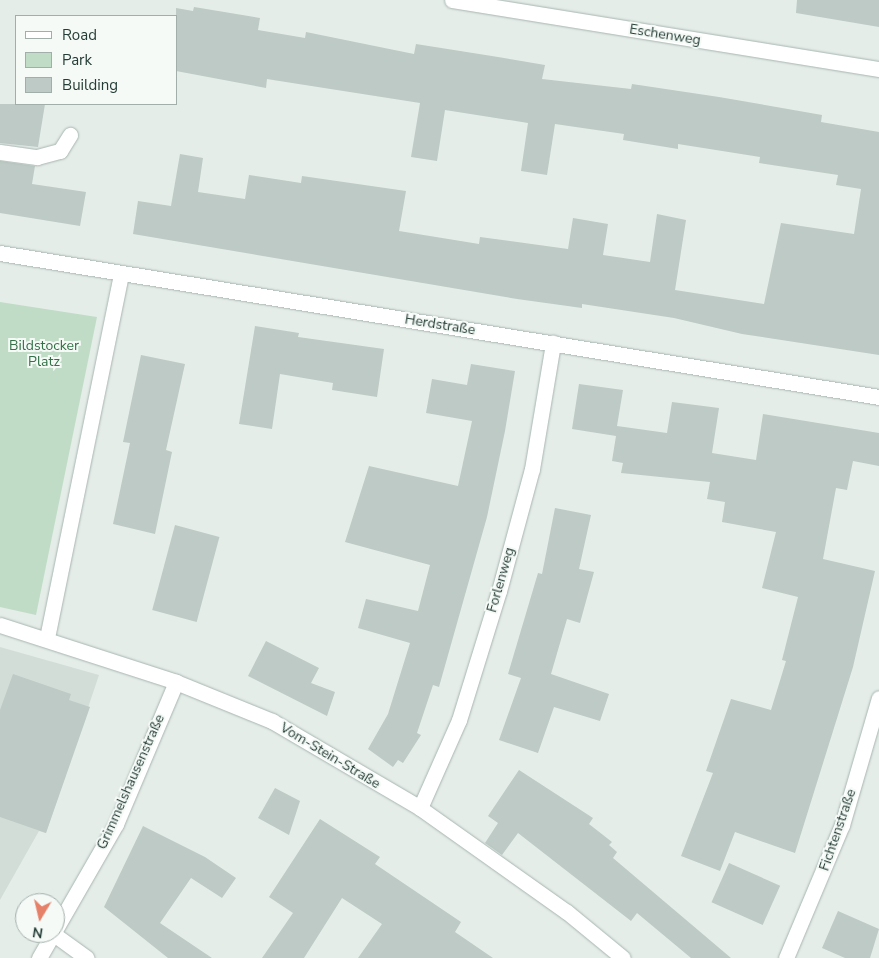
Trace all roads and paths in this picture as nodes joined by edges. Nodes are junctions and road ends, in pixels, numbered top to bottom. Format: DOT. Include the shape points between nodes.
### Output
graph roads {
  1 [pos="452,0"];
  2 [pos="879,69"];
  3 [pos="70,135"];
  4 [pos="0,152"];
  5 [pos="0,253"];
  6 [pos="121,274"];
  7 [pos="553,343"];
  8 [pos="879,397"];
  9 [pos="0,625"];
  10 [pos="47,638"];
  11 [pos="176,682"];
  12 [pos="879,698"];
  13 [pos="420,808"];
  14 [pos="65,915"];
  15 [pos="49,943"];
  16 [pos="65,943"];
  17 [pos="39,958"];
  18 [pos="87,958"];
  19 [pos="623,958"];
  20 [pos="786,958"];
  1 -- 2 [label="street, Eschenweg"];
  3 -- 4 [label="street" via="60,151 37,157"];
  5 -- 6 [label="street, Herdstraße"];
  6 -- 7 [label="street, Herdstraße"];
  6 -- 10 [label="street"];
  7 -- 8 [label="street, Herdstraße"];
  7 -- 13 [label="street, Forlenweg" via="532,469 499,591 459,720"];
  9 -- 10 [label="street, Vom-Stein-Straße"];
  10 -- 11 [label="street, Vom-Stein-Straße"];
  11 -- 13 [label="street, Vom-Stein-Straße" via="272,721"];
  11 -- 14 [label="street, Grimmelshausenstraße" via="116,824"];
  12 -- 20 [label="street, Fichtenstraße" via="842,824"];
  13 -- 19 [label="street, Vom-Stein-Straße" via="568,912"];
  15 -- 17 [label="street, Grimmelshausenstraße"];
  16 -- 18 [label="street"];
}
